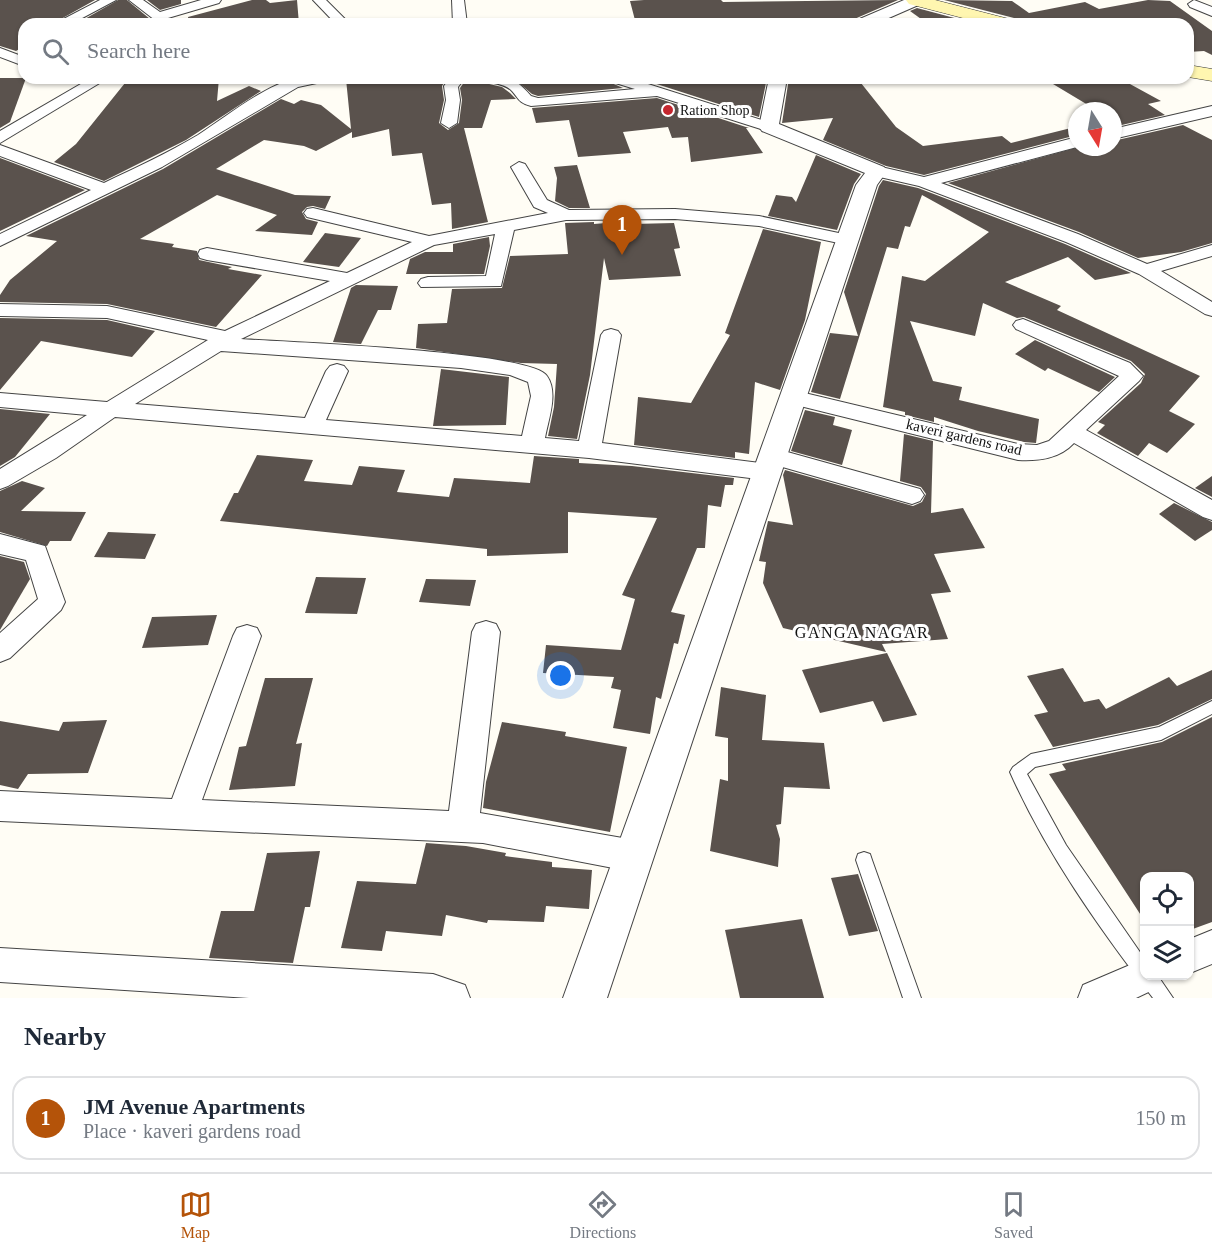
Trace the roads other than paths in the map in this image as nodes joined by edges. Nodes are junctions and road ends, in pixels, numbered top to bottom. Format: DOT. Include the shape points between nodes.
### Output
graph roads {
  1 [pos="110,0"];
  2 [pos="135,0"];
  3 [pos="215,0"];
  4 [pos="319,0"];
  5 [pos="458,0"];
  6 [pos="916,0"];
  7 [pos="1194,4"];
  8 [pos="1212,12"];
  9 [pos="73,18"];
  10 [pos="159,18"];
  11 [pos="167,18"];
  12 [pos="337,18"];
  13 [pos="460,18"];
  14 [pos="875,18"];
  15 [pos="984,18"];
  16 [pos="17,45"];
  17 [pos="0,50"];
  18 [pos="18,59"];
  19 [pos="1194,72"];
  20 [pos="1212,75"];
  21 [pos="91,84"];
  22 [pos="284,84"];
  23 [pos="454,84"];
  24 [pos="510,84"];
  25 [pos="632,84"];
  26 [pos="776,84"];
  27 [pos="657,92"];
  28 [pos="1212,111"];
  29 [pos="449,123"];
  30 [pos="769,127"];
  31 [pos="1122,132"];
  32 [pos="0,138"];
  33 [pos="1068,144"];
  34 [pos="0,150"];
  35 [pos="519,167"];
  36 [pos="877,171"];
  37 [pos="924,182"];
  38 [pos="104,189"];
  39 [pos="313,213"];
  40 [pos="566,215"];
  41 [pos="506,225"];
  42 [pos="848,240"];
  43 [pos="0,241"];
  44 [pos="429,241"];
  45 [pos="1212,250"];
  46 [pos="207,254"];
  47 [pos="1146,270"];
  48 [pos="349,279"];
  49 [pos="428,283"];
  50 [pos="0,310"];
  51 [pos="1212,310"];
  52 [pos="1023,325"];
  53 [pos="611,335"];
  54 [pos="222,341"];
  55 [pos="337,371"];
  56 [pos="792,397"];
  57 [pos="0,400"];
  58 [pos="111,411"];
  59 [pos="312,427"];
  60 [pos="1072,432"];
  61 [pos="531,445"];
  62 [pos="589,450"];
  63 [pos="770,464"];
  64 [pos="0,480"];
  65 [pos="912,495"];
  66 [pos="1212,511"];
  67 [pos="0,544"];
  68 [pos="486,632"];
  69 [pos="247,636"];
  70 [pos="0,650"];
  71 [pos="1212,707"];
  72 [pos="0,806"];
  73 [pos="180,815"];
  74 [pos="463,827"];
  75 [pos="634,856"];
  76 [pos="864,860"];
  77 [pos="1212,946"];
  78 [pos="1194,954"];
  79 [pos="0,965"];
  80 [pos="1140,967"];
  81 [pos="1140,976"];
  82 [pos="1150,980"];
  83 [pos="452,998"];
  84 [pos="585,998"];
  85 [pos="912,998"];
  86 [pos="1096,998"];
  87 [pos="1164,998"];
  1 -- 9 [label="street"];
  2 -- 10 [label="street"];
  3 -- 11 [label="street"];
  4 -- 12 [label="street"];
  5 -- 13 [label="street"];
  6 -- 14 [label="street"];
  6 -- 15 [label="main road"];
  7 -- 8 [label="street"];
  16 -- 17 [label="street"];
  17 -- 18 [label="street"];
  19 -- 20 [label="main road"];
  21 -- 32 [label="street"];
  22 -- 38 [label="street" via="202,139"];
  23 -- 29 [label="street"];
  24 -- 27 [label="street" via="526,101 538,102"];
  25 -- 27 [label="street"];
  26 -- 30 [label="street"];
  27 -- 30 [label="street"];
  28 -- 31 [label="street"];
  30 -- 36 [label="street"];
  33 -- 37 [label="street"];
  34 -- 38 [label="street"];
  35 -- 40 [label="street" via="540,203"];
  36 -- 37 [label="street"];
  36 -- 42 [label="street" via="867,185"];
  37 -- 47 [label="street"];
  38 -- 43 [label="street"];
  39 -- 44 [label="street"];
  40 -- 41 [label="street"];
  40 -- 42 [label="street" via="675,214 759,221"];
  41 -- 44 [label="street"];
  41 -- 49 [label="street" via="494,282"];
  42 -- 56 [label="street"];
  44 -- 48 [label="street"];
  45 -- 47 [label="street"];
  46 -- 48 [label="street"];
  47 -- 51 [label="street"];
  48 -- 54 [label="street"];
  50 -- 54 [label="street" via="107,312"];
  52 -- 60 [label="street, kaveri gardens road" via="1123,368 1132,376"];
  53 -- 62 [label="street"];
  54 -- 58 [label="street"];
  54 -- 61 [label="street" via="461,360 514,369 538,378 542,396"];
  55 -- 59 [label="street"];
  56 -- 60 [label="street, kaveri gardens road" via="1018,452 1037,453 1057,447"];
  56 -- 63 [label="street"];
  57 -- 58 [label="street"];
  58 -- 59 [label="street"];
  58 -- 64 [label="street"];
  59 -- 61 [label="street"];
  60 -- 66 [label="street"];
  61 -- 62 [label="street"];
  62 -- 63 [label="street"];
  63 -- 65 [label="street"];
  63 -- 75 [label="street"];
  67 -- 70 [label="street" via="36,554 52,602"];
  68 -- 74 [label="street"];
  69 -- 73 [label="street"];
  71 -- 80 [label="lane" via="1161,734 1032,760 1018,772 1068,862"];
  72 -- 73 [label="street"];
  73 -- 74 [label="street"];
  74 -- 75 [label="street"];
  75 -- 84 [label="street"];
  76 -- 85 [label="lane"];
  77 -- 78 [label="street"];
  79 -- 83 [label="street" via="421,992"];
  81 -- 86 [label="street"];
  82 -- 87 [label="lane"];
}
